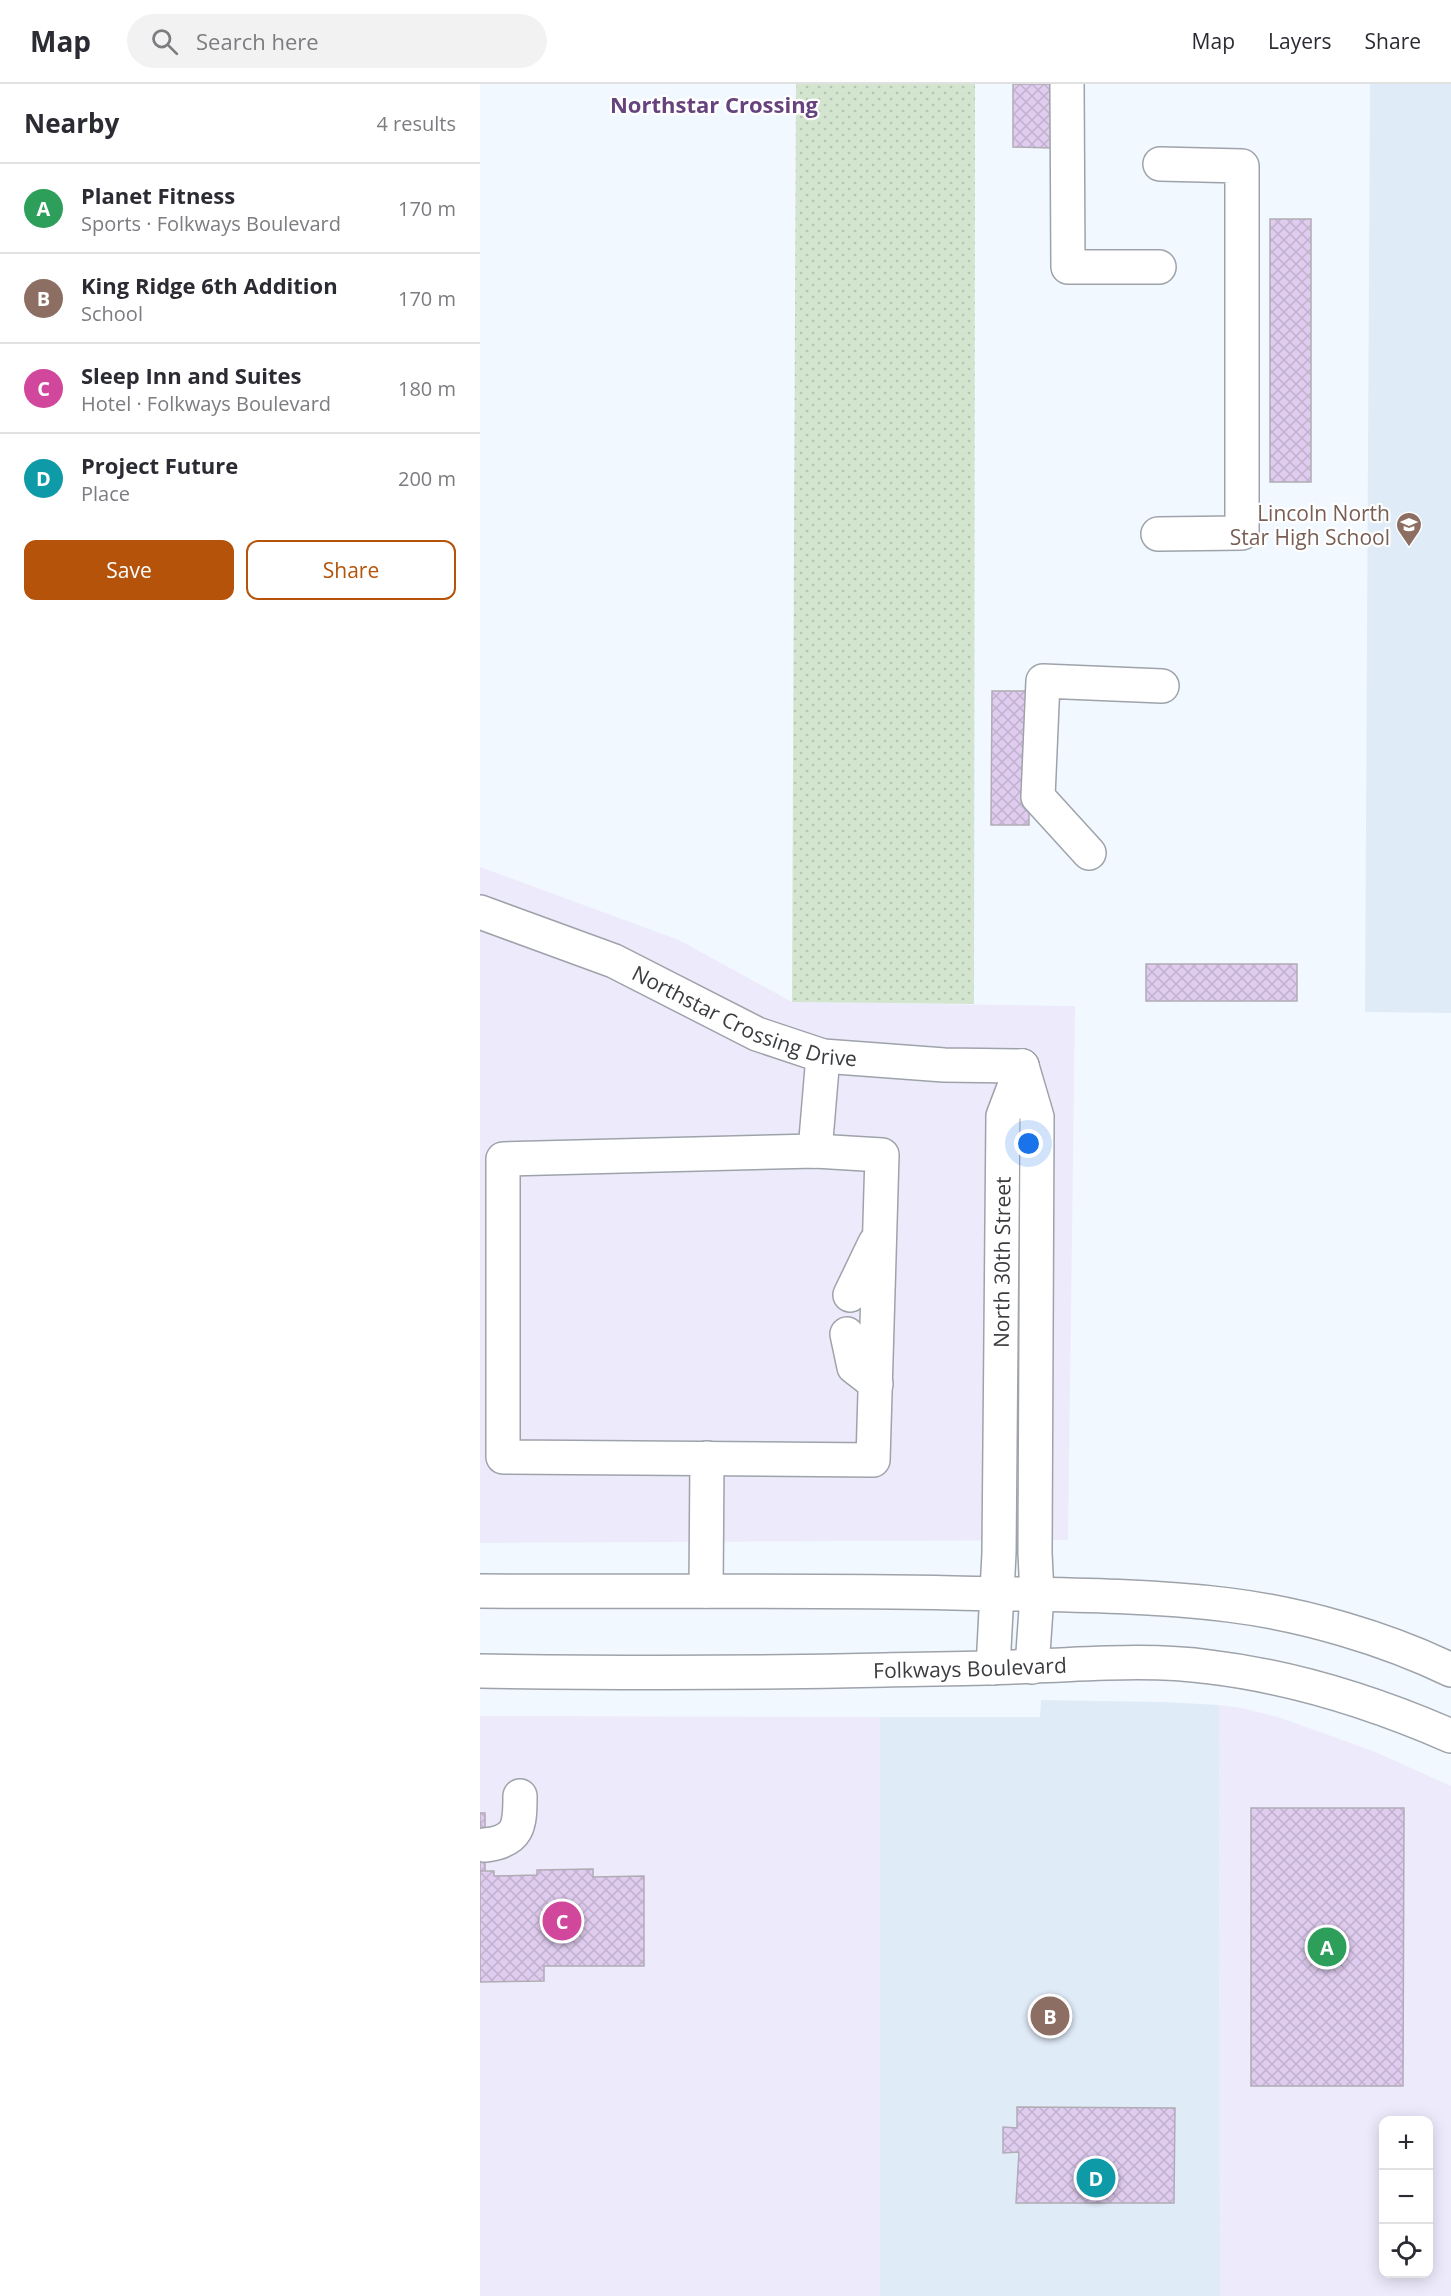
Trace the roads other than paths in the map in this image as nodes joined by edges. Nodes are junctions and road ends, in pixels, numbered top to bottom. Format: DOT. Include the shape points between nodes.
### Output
graph roads {
  1 [pos="1067,84"];
  2 [pos="1160,164"];
  3 [pos="1159,267"];
  4 [pos="1158,534"];
  5 [pos="1162,686"];
  6 [pos="1089,853"];
  7 [pos="480,912"];
  8 [pos="822,1056"];
  9 [pos="1022,1066"];
  10 [pos="815,1151"];
  11 [pos="880,1233"];
  12 [pos="849,1295"];
  13 [pos="847,1334"];
  14 [pos="876,1384"];
  15 [pos="707,1458"];
  16 [pos="480,1591"];
  17 [pos="706,1592"];
  18 [pos="997,1594"];
  19 [pos="1037,1595"];
  20 [pos="1032,1666"];
  21 [pos="993,1668"];
  22 [pos="1451,1670"];
  23 [pos="480,1671"];
  24 [pos="1451,1736"];
  25 [pos="520,1796"];
  26 [pos="485,1845"];
  1 -- 3 [label="street" via="1068,267"];
  2 -- 4 [label="street" via="1242,166 1242,533"];
  5 -- 6 [label="street" via="1043,681 1038,797"];
  7 -- 8 [label="street, Northstar Crossing Drive" via="614,961 757,1034"];
  8 -- 9 [label="street, Northstar Crossing Drive"];
  8 -- 10 [label="street"];
  9 -- 18 [label="street, North 30th Street" via="1003,1116"];
  9 -- 19 [label="street, North 30th Street" via="1037,1117"];
  10 -- 11 [label="street" via="882,1155"];
  10 -- 15 [label="street" via="503,1159 503,1456"];
  11 -- 12 [label="street"];
  11 -- 14 [label="street"];
  13 -- 14 [label="street" via="854,1367"];
  14 -- 15 [label="street" via="873,1460"];
  15 -- 17 [label="street"];
  16 -- 17 [label="street"];
  17 -- 18 [label="street"];
  18 -- 19 [label="street"];
  18 -- 21 [label="street, North 30th Street"];
  19 -- 20 [label="street, North 30th Street"];
  19 -- 22 [label="street" via="1159,1599 1257,1610 1350,1633"];
  20 -- 21 [label="street, Folkways Boulevard"];
  20 -- 24 [label="street, Folkways Boulevard" via="1184,1664 1250,1673 1337,1692"];
  21 -- 23 [label="street, Folkways Boulevard"];
  25 -- 26 [label="street" via="516,1831"];
}
